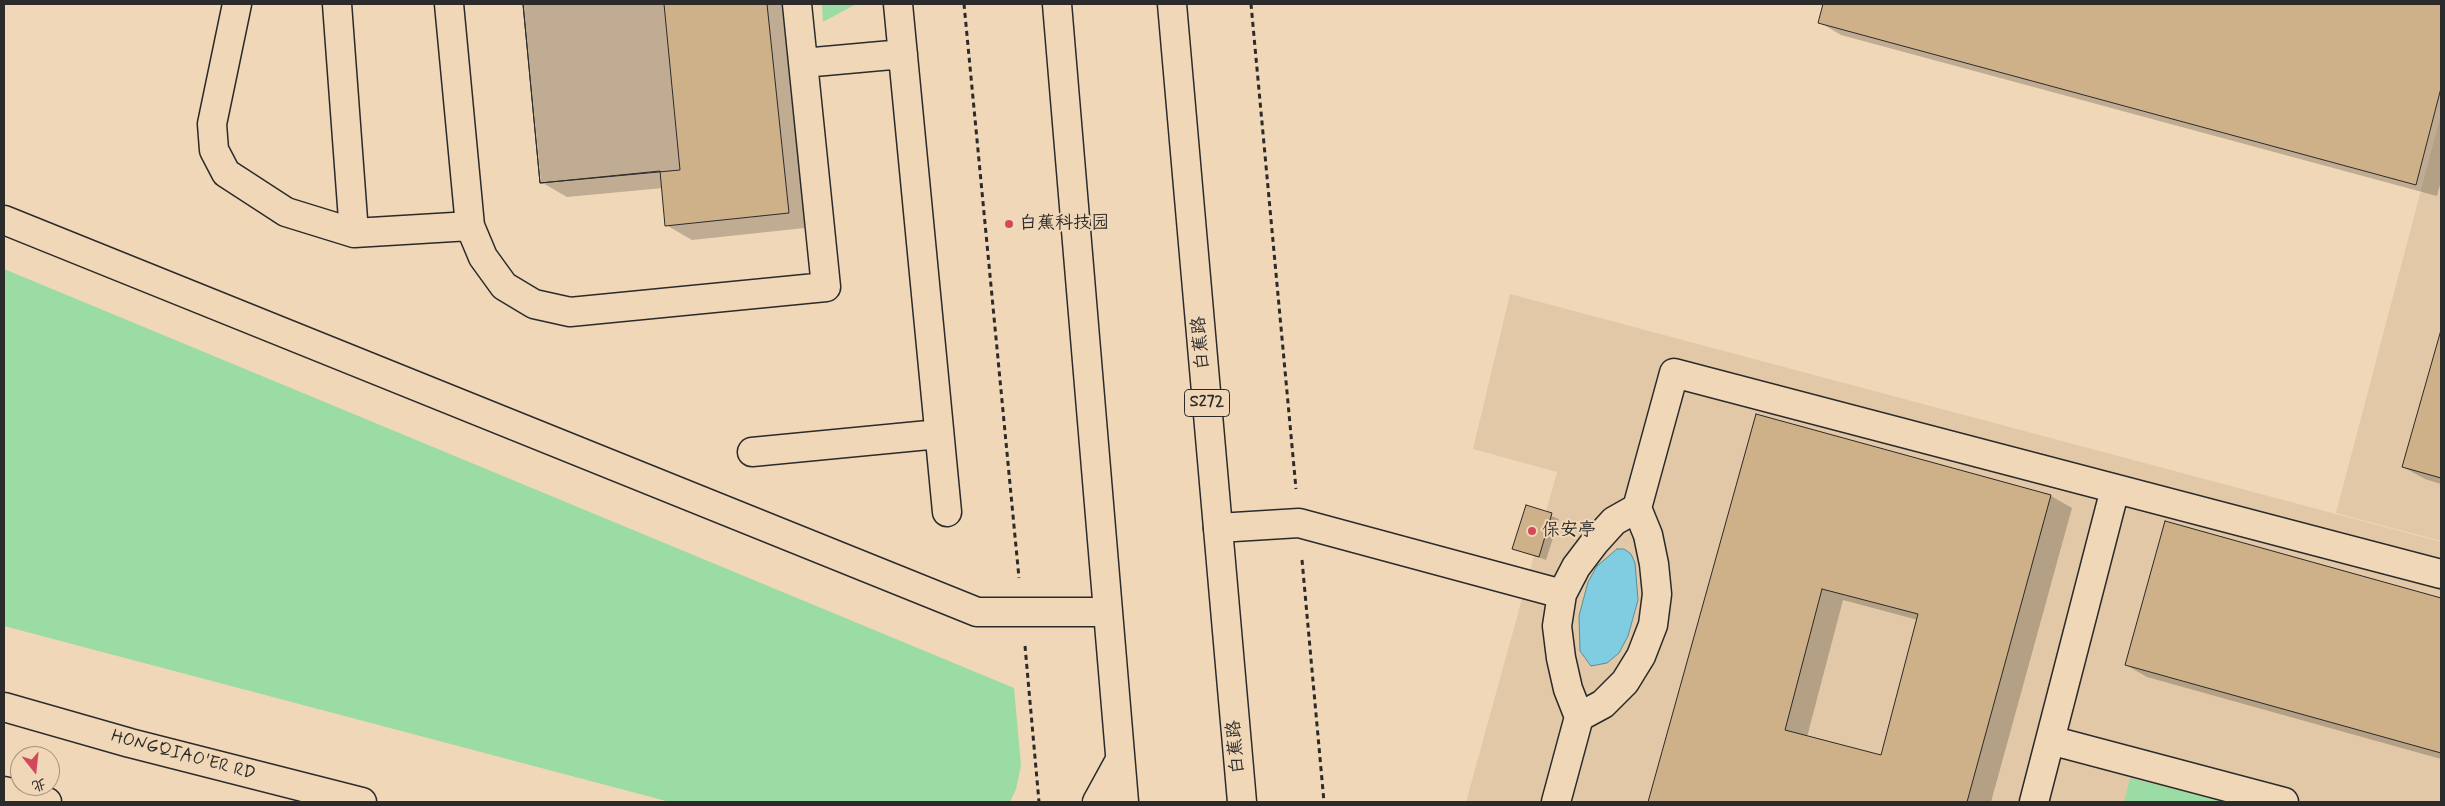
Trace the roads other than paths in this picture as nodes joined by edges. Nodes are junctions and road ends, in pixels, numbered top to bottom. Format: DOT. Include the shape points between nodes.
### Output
graph roads {
  1 [pos="237,4"];
  2 [pos="337,4"];
  3 [pos="449,4"];
  4 [pos="797,4"];
  5 [pos="898,4"];
  6 [pos="1057,4"];
  7 [pos="1172,4"];
  8 [pos="903,54"];
  9 [pos="803,63"];
  10 [pos="4,220"];
  11 [pos="470,226"];
  12 [pos="354,233"];
  13 [pos="939,434"];
  14 [pos="752,452"];
  15 [pos="2115,489"];
  16 [pos="1637,508"];
  17 [pos="947,512"];
  18 [pos="1218,528"];
  19 [pos="2441,574"];
  20 [pos="1562,594"];
  21 [pos="1106,612"];
  22 [pos="4,706"];
  23 [pos="1579,717"];
  24 [pos="2050,740"];
  25 [pos="1120,760"];
  26 [pos="4,791"];
  27 [pos="47,802"];
  28 [pos="362,802"];
  29 [pos="1097,802"];
  30 [pos="1124,802"];
  31 [pos="1242,802"];
  32 [pos="1556,802"];
  33 [pos="2034,802"];
  34 [pos="2284,802"];
  1 -- 12 [label="main road" via="212,124 214,150 226,173 286,212"];
  2 -- 12 [label="main road"];
  3 -- 11 [label="main road"];
  4 -- 9 [label="main road"];
  5 -- 8 [label="main road"];
  6 -- 21 [label="main road"];
  7 -- 18 [label="main road, 白蕉路 / S272"];
  8 -- 9 [label="main road"];
  8 -- 13 [label="main road"];
  9 -- 11 [label="main road" via="826,287 570,312 534,304 504,286 483,257"];
  10 -- 21 [label="main road" via="977,612"];
  11 -- 12 [label="main road"];
  13 -- 14 [label="main road"];
  13 -- 17 [label="main road"];
  15 -- 16 [label="main road" via="1674,373"];
  15 -- 19 [label="main road"];
  15 -- 24 [label="main road"];
  16 -- 20 [label="main road" via="1614,521 1595,542 1576,567"];
  16 -- 23 [label="main road" via="1648,535 1654,564 1657,594 1652,625 1641,656 1625,682 1603,704"];
  18 -- 20 [label="main road" via="1299,523"];
  18 -- 31 [label="main road, 白蕉路 / S272"];
  20 -- 23 [label="main road" via="1557,626 1560,658"];
  21 -- 25 [label="main road"];
  22 -- 28 [label="main road, HONGQIAO'ER RD" via="130,743"];
  23 -- 32 [label="main road"];
  24 -- 33 [label="main road"];
  24 -- 34 [label="main road"];
  25 -- 29 [label="main road"];
  25 -- 30 [label="main road"];
  26 -- 27 [label="main road"];
}
